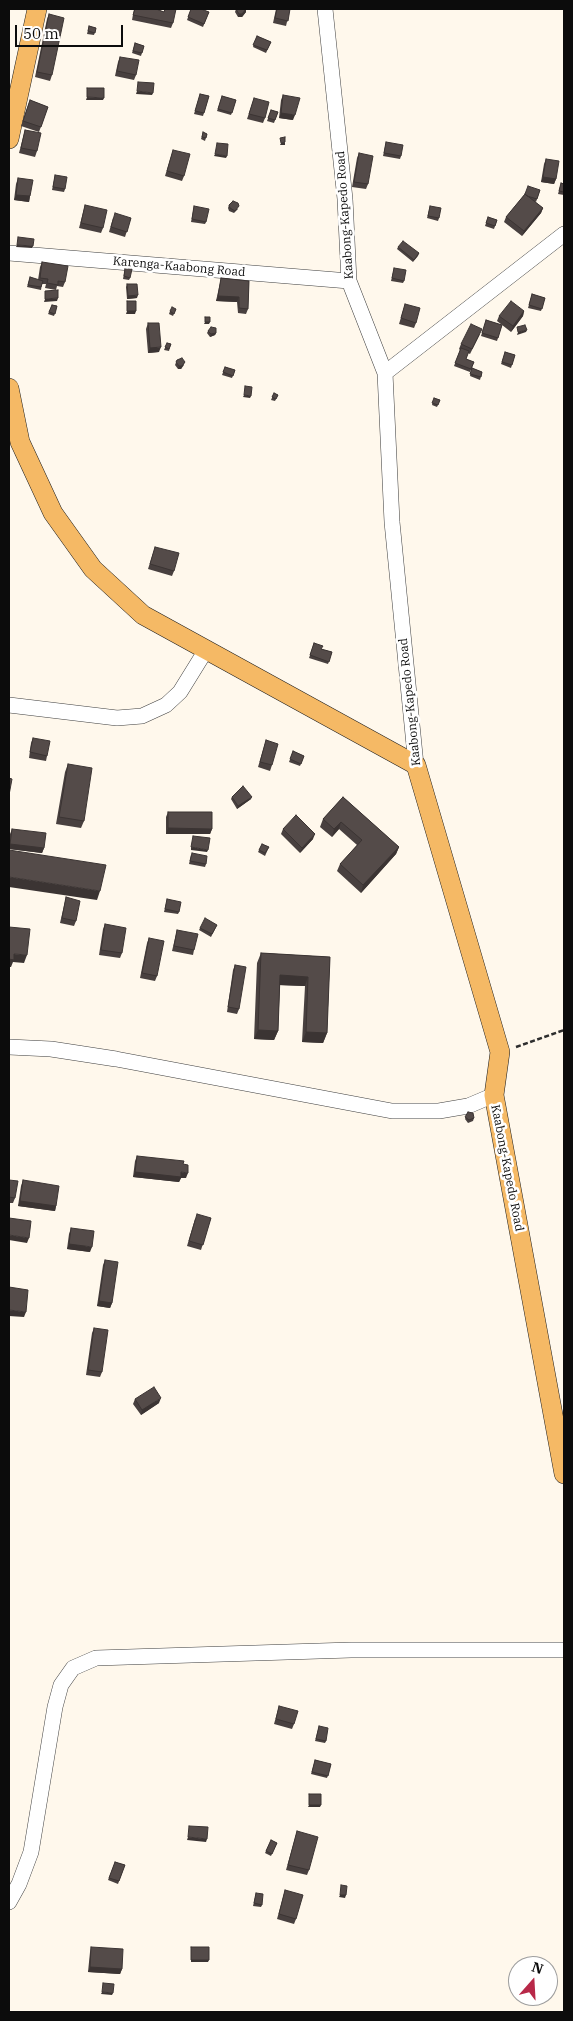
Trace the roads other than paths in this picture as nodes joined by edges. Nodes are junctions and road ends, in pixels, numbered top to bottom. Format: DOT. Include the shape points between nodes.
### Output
graph roads {
  1 [pos="37,9"];
  2 [pos="325,9"];
  3 [pos="9,139"];
  4 [pos="564,234"];
  5 [pos="9,253"];
  6 [pos="349,281"];
  7 [pos="385,373"];
  8 [pos="9,388"];
  9 [pos="206,650"];
  10 [pos="9,705"];
  11 [pos="416,764"];
  12 [pos="9,1047"];
  13 [pos="494,1095"];
  14 [pos="564,1474"];
  15 [pos="564,1650"];
  16 [pos="9,1902"];
  1 -- 3 [label="main road"];
  2 -- 6 [label="street, Kaabong-Kapedo Road" via="345,199"];
  4 -- 7 [label="street"];
  5 -- 6 [label="street, Karenga-Kaabong Road"];
  6 -- 7 [label="street, Kaabong-Kapedo Road"];
  7 -- 11 [label="street, Kaabong-Kapedo Road" via="392,522"];
  8 -- 9 [label="main road" via="20,442 53,513 92,569 143,614"];
  9 -- 10 [label="street" via="180,692 166,705 142,716 117,718"];
  9 -- 11 [label="main road"];
  11 -- 13 [label="main road, Kaabong-Kapedo Road" via="500,1052"];
  12 -- 13 [label="street" via="51,1049 116,1059 392,1111 438,1111 468,1106"];
  13 -- 14 [label="main road, Kaabong-Kapedo Road"];
  15 -- 16 [label="street" via="351,1650 96,1658 73,1668 61,1685 55,1707 31,1852"];
}
